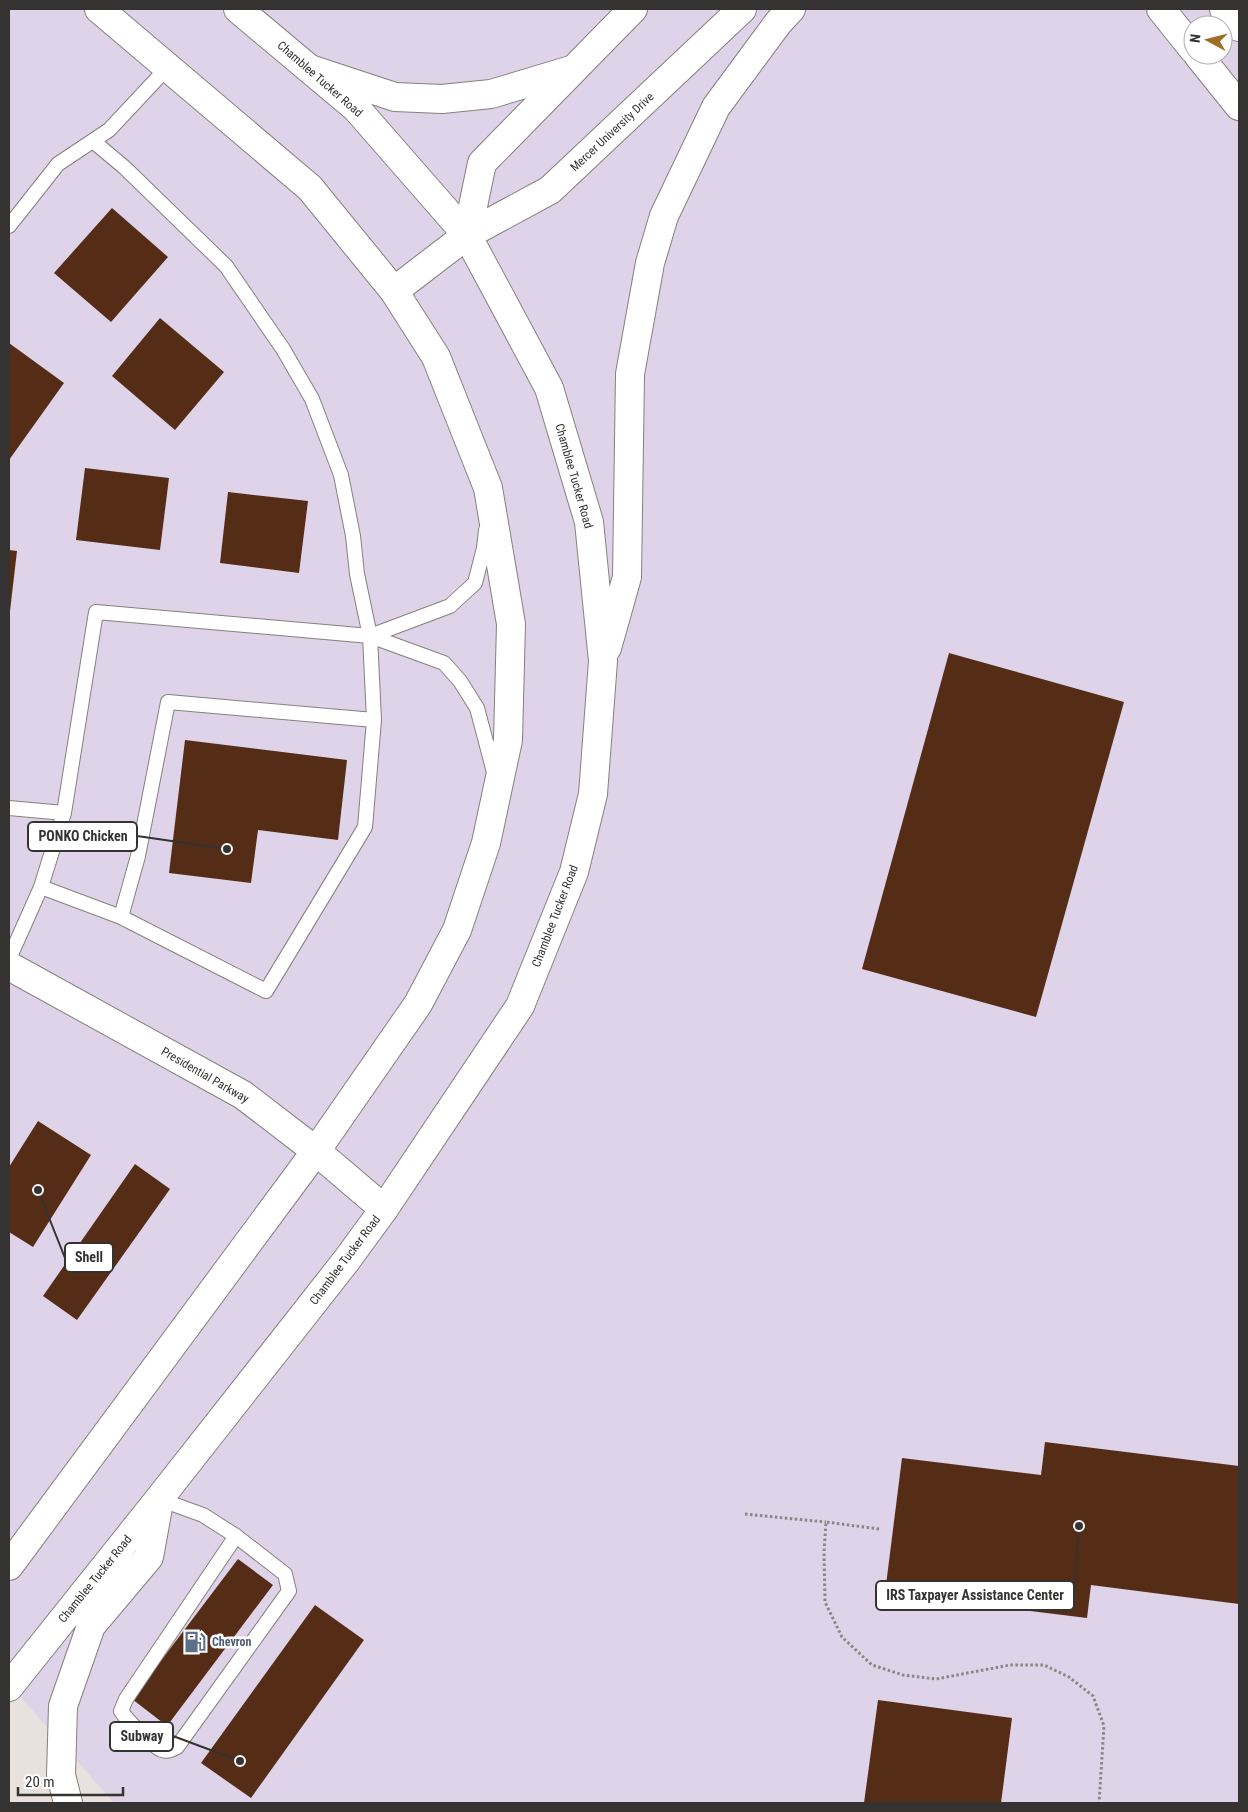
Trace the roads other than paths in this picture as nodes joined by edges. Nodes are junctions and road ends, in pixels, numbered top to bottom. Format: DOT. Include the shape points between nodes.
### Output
graph roads {
  1 [pos="99,9"];
  2 [pos="238,9"];
  3 [pos="633,9"];
  4 [pos="742,9"];
  5 [pos="792,9"];
  6 [pos="1160,9"];
  7 [pos="1224,9"];
  8 [pos="1239,27"];
  9 [pos="1183,37"];
  10 [pos="1206,65"];
  11 [pos="168,67"];
  12 [pos="574,68"];
  13 [pos="310,69"];
  14 [pos="1239,106"];
  15 [pos="93,141"];
  16 [pos="9,226"];
  17 [pos="467,234"];
  18 [pos="394,291"];
  19 [pos="488,488"];
  20 [pos="370,636"];
  21 [pos="603,661"];
  22 [pos="374,720"];
  23 [pos="498,787"];
  24 [pos="9,808"];
  25 [pos="64,813"];
  26 [pos="41,887"];
  27 [pos="122,917"];
  28 [pos="9,959"];
  29 [pos="9,966"];
  30 [pos="316,1151"];
  31 [pos="384,1209"];
  32 [pos="159,1499"];
  33 [pos="236,1536"];
  34 [pos="9,1566"];
  35 [pos="9,1686"];
  36 [pos="68,1803"];
  1 -- 11 [label="main road"];
  2 -- 13 [label="main road, Chamblee Tucker Road"];
  3 -- 12 [label="main road"];
  4 -- 17 [label="main road, Mercer University Drive" via="550,190"];
  5 -- 21 [label="main road" via="716,107 664,216 650,263 630,374 627,577"];
  6 -- 9 [label="main road"];
  7 -- 8 [label="main road"];
  10 -- 14 [label="main road"];
  11 -- 15 [label="lane" via="109,130"];
  11 -- 18 [label="main road" via="310,188"];
  12 -- 13 [label="main road" via="491,94 442,99 395,97"];
  12 -- 17 [label="main road" via="482,163"];
  13 -- 17 [label="main road, Chamblee Tucker Road" via="356,108"];
  15 -- 16 [label="lane" via="58,164"];
  15 -- 20 [label="lane" via="226,266 284,349 312,399 341,475"];
  17 -- 18 [label="main road, Mercer University Drive"];
  17 -- 21 [label="main road, Chamblee Tucker Road" via="549,388 589,522"];
  18 -- 19 [label="main road" via="436,357"];
  19 -- 20 [label="lane" via="484,548 476,583 450,606"];
  19 -- 23 [label="main road" via="512,624 508,740"];
  20 -- 22 [label="lane"];
  20 -- 23 [label="lane" via="444,663 460,681 476,708"];
  20 -- 25 [label="lane" via="96,612"];
  21 -- 31 [label="main road, Chamblee Tucker Road" via="593,794 570,880 520,1006"];
  22 -- 27 [label="lane" via="168,702 138,856"];
  22 -- 27 [label="lane" via="365,827 266,991"];
  23 -- 30 [label="main road" via="486,843 457,930 418,1004"];
  24 -- 25 [label="lane"];
  25 -- 26 [label="lane"];
  26 -- 27 [label="lane"];
  26 -- 28 [label="lane"];
  29 -- 30 [label="main road, Presidential Parkway" via="218,1080"];
  30 -- 31 [label="main road, Presidential Parkway"];
  30 -- 34 [label="main road"];
  31 -- 32 [label="main road, Chamblee Tucker Road"];
  32 -- 33 [label="lane" via="203,1515"];
  32 -- 35 [label="main road, Chamblee Tucker Road"];
  32 -- 36 [label="main road" via="149,1557 91,1626 63,1706 61,1775"];
  33 -- 33 [label="lane" via="285,1574 289,1591 177,1747 169,1751 160,1750 127,1720 122,1711"];
}
